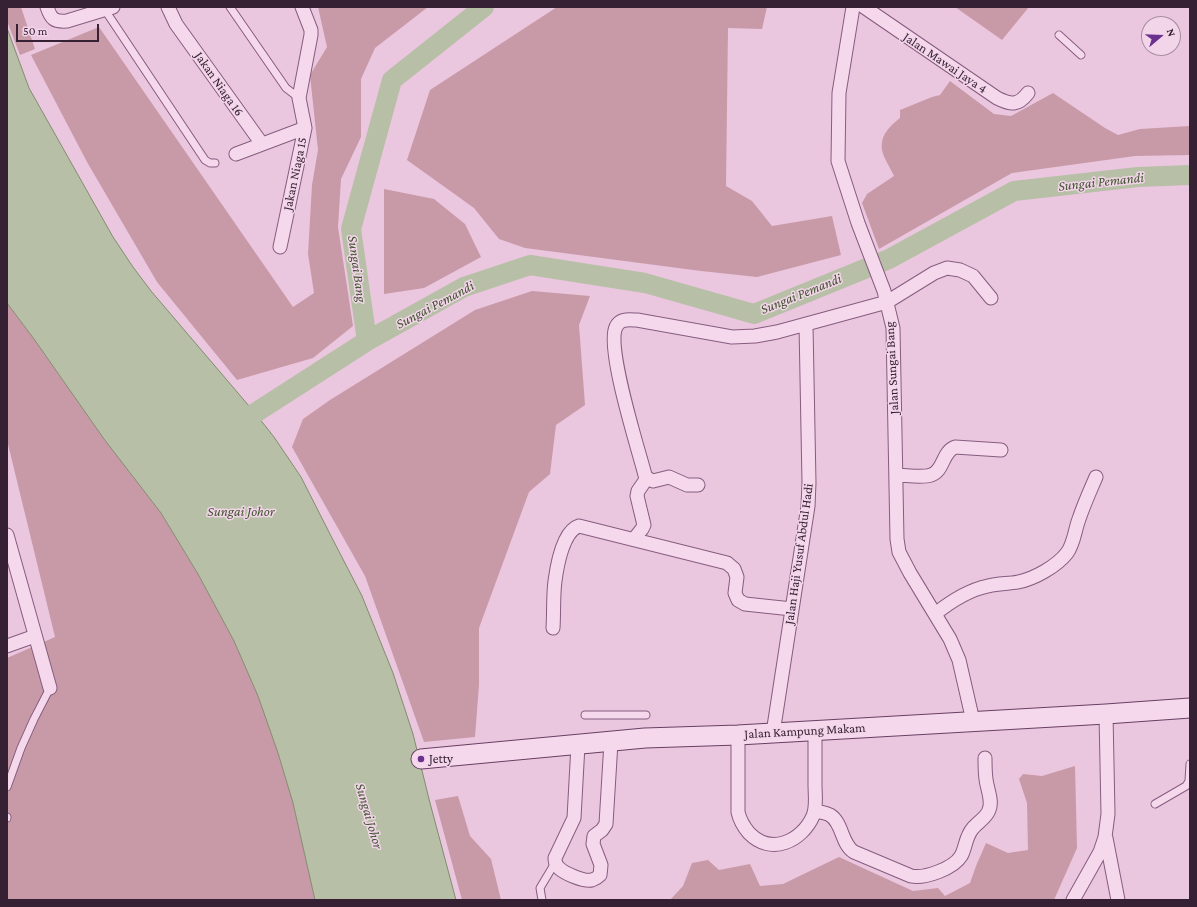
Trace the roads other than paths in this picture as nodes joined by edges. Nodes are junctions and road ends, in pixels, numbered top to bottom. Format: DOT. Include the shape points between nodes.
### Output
graph roads {
  1 [pos="168,7"];
  2 [pos="230,7"];
  3 [pos="302,7"];
  4 [pos="853,7"];
  5 [pos="864,7"];
  6 [pos="50,8"];
  7 [pos="109,9"];
  8 [pos="1059,35"];
  9 [pos="1081,55"];
  10 [pos="1028,93"];
  11 [pos="299,98"];
  12 [pos="305,128"];
  13 [pos="262,144"];
  14 [pos="236,154"];
  15 [pos="216,163"];
  16 [pos="280,247"];
  17 [pos="886,297"];
  18 [pos="991,298"];
  19 [pos="806,325"];
  20 [pos="1001,450"];
  21 [pos="896,475"];
  22 [pos="1096,477"];
  23 [pos="647,478"];
  24 [pos="698,486"];
  25 [pos="7,537"];
  26 [pos="634,539"];
  27 [pos="792,609"];
  28 [pos="935,614"];
  29 [pos="554,628"];
  30 [pos="35,636"];
  31 [pos="7,646"];
  32 [pos="50,688"];
  33 [pos="1190,708"];
  34 [pos="1106,714"];
  35 [pos="585,715"];
  36 [pos="646,715"];
  37 [pos="973,721"];
  38 [pos="815,730"];
  39 [pos="773,733"];
  40 [pos="738,735"];
  41 [pos="611,742"];
  42 [pos="578,745"];
  43 [pos="985,758"];
  44 [pos="421,759"];
  45 [pos="1190,764"];
  46 [pos="7,787"];
  47 [pos="1155,804"];
  48 [pos="815,811"];
  49 [pos="1105,837"];
  50 [pos="555,863"];
  51 [pos="542,900"];
  52 [pos="1073,900"];
  53 [pos="1118,900"];
  1 -- 13 [label="street, Jakan Niaga 16" via="176,24"];
  2 -- 11 [label="lane" via="286,88"];
  3 -- 11 [label="street, Jakan Niaga 15" via="311,35"];
  4 -- 17 [label="street, Jalan Sungai Bang" via="839,93 838,161"];
  5 -- 10 [label="street, Jalan Mawai Jaya 4" via="1006,103 1012,104 1021,100"];
  6 -- 7 [label="street" via="50,15 59,22 67,22"];
  7 -- 15 [label="lane" via="205,160"];
  8 -- 9 [label="lane"];
  11 -- 12 [label="street, Jakan Niaga 15"];
  12 -- 13 [label="street"];
  12 -- 16 [label="street, Jakan Niaga 15"];
  13 -- 14 [label="street"];
  17 -- 18 [label="street" via="947,268 973,276"];
  17 -- 19 [label="street"];
  17 -- 21 [label="street, Jalan Sungai Bang" via="893,328"];
  19 -- 23 [label="street" via="776,332 732,337 637,320 623,320 616,325 613,334 617,372"];
  19 -- 27 [label="street, Jalan Haji Yusuf Abdul Hadi" via="808,506"];
  20 -- 21 [label="street" via="955,447 948,451 934,474"];
  21 -- 28 [label="street, Jalan Sungai Bang" via="899,552"];
  22 -- 28 [label="street" via="1078,519 1068,553 1033,578 974,590"];
  23 -- 24 [label="street" via="653,481 669,478"];
  23 -- 26 [label="street" via="636,496 644,525"];
  25 -- 30 [label="street"];
  26 -- 27 [label="street" via="727,563 734,569 737,578 738,600 745,604"];
  26 -- 29 [label="street" via="583,526 572,529 564,544 554,582"];
  27 -- 39 [label="street, Jalan Haji Yusuf Abdul Hadi"];
  28 -- 37 [label="street, Jalan Sungai Bang" via="950,639 958,660"];
  30 -- 31 [label="street"];
  30 -- 32 [label="street"];
  32 -- 46 [label="lane" via="21,748"];
  33 -- 34 [label="street, Jalan Kampung Makam"];
  34 -- 37 [label="street, Jalan Kampung Makam"];
  34 -- 49 [label="street" via="1108,814"];
  35 -- 36 [label="lane"];
  37 -- 38 [label="street, Jalan Kampung Makam"];
  38 -- 39 [label="street, Jalan Kampung Makam"];
  38 -- 48 [label="street"];
  39 -- 40 [label="street, Jalan Kampung Makam"];
  40 -- 41 [label="street, Jalan Kampung Makam" via="645,738"];
  40 -- 48 [label="street" via="739,820 752,836 768,845 789,841 803,831"];
  41 -- 42 [label="street, Jalan Kampung Makam"];
  41 -- 50 [label="street" via="606,824 593,840 601,865 600,874 592,880 578,878 561,870"];
  42 -- 44 [label="street, Jalan Kampung Makam"];
  42 -- 50 [label="street" via="574,818 556,854"];
  43 -- 48 [label="street" via="989,811 972,828 957,861 929,875 917,878 850,850 833,817"];
  45 -- 47 [label="lane" via="1189,781 1186,786"];
  49 -- 52 [label="street" via="1100,852"];
  49 -- 53 [label="street"];
  50 -- 51 [label="lane" via="540,888"];
}
